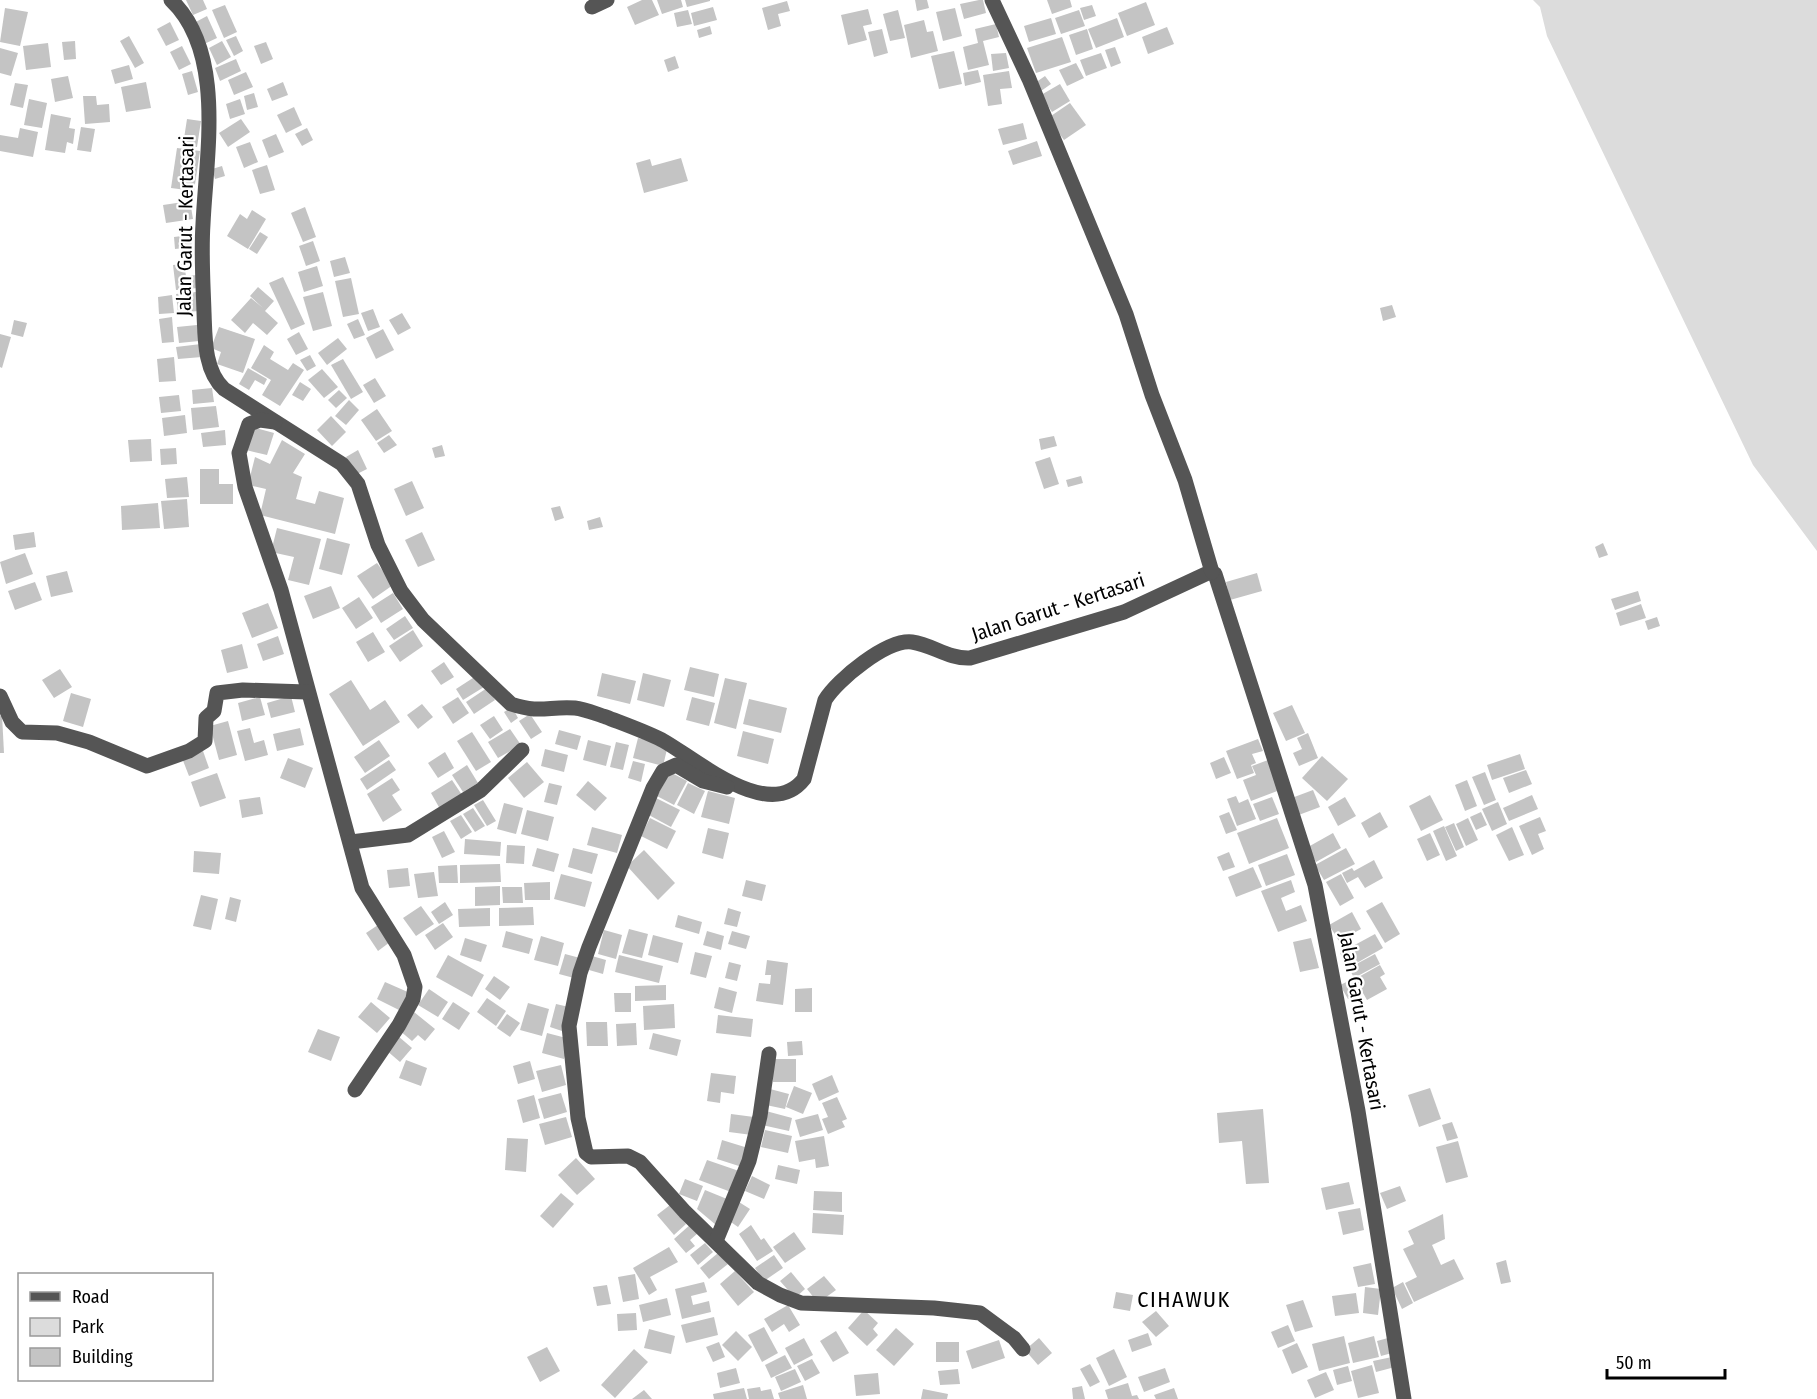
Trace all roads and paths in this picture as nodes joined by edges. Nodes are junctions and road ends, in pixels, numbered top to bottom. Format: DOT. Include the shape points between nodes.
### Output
graph roads {
  1 [pos="171,0"];
  2 [pos="607,0"];
  3 [pos="992,0"];
  4 [pos="592,7"];
  5 [pos="275,422"];
  6 [pos="1212,572"];
  7 [pos="307,692"];
  8 [pos="0,696"];
  9 [pos="522,750"];
  10 [pos="756,793"];
  11 [pos="351,842"];
  12 [pos="769,1054"];
  13 [pos="355,1090"];
  14 [pos="716,1241"];
  15 [pos="1023,1349"];
  16 [pos="1404,1399"];
  1 -- 5 [label="street, Jalan Garut - Kertasari" via="185,15 192,32 210,101 202,251 204,328 211,368 224,389"];
  2 -- 4 [label="street"];
  3 -- 6 [label="street" via="1029,79 1126,315 1185,480"];
  5 -- 7 [label="street" via="260,420 249,424 239,453 245,487 281,590"];
  5 -- 10 [label="street, Jalan Garut - Kertasari" via="342,464 358,484 378,544 401,591 423,620 511,704 529,710 575,708 605,717 660,739 725,781"];
  6 -- 10 [label="street, Jalan Garut - Kertasari" via="1124,612 970,658 956,658 910,642 893,646 853,670 830,692 808,770 798,788"];
  6 -- 16 [label="street, Jalan Garut - Kertasari" via="1222,591 1315,885 1358,1111"];
  7 -- 8 [label="street" via="216,693 214,711 206,718 205,741 189,752 147,766 57,733 17,730"];
  7 -- 11 [label="street"];
  9 -- 11 [label="street" via="481,790 408,835"];
  10 -- 14 [label="street" via="703,780 676,765 663,771 589,947 569,1026 578,1118 586,1153 591,1157 628,1156 640,1162"];
  11 -- 13 [label="street" via="362,888 404,955 415,987 399,1025"];
  12 -- 14 [label="street" via="749,1161"];
  14 -- 15 [label="street" via="758,1283 801,1303 980,1312"];
}
